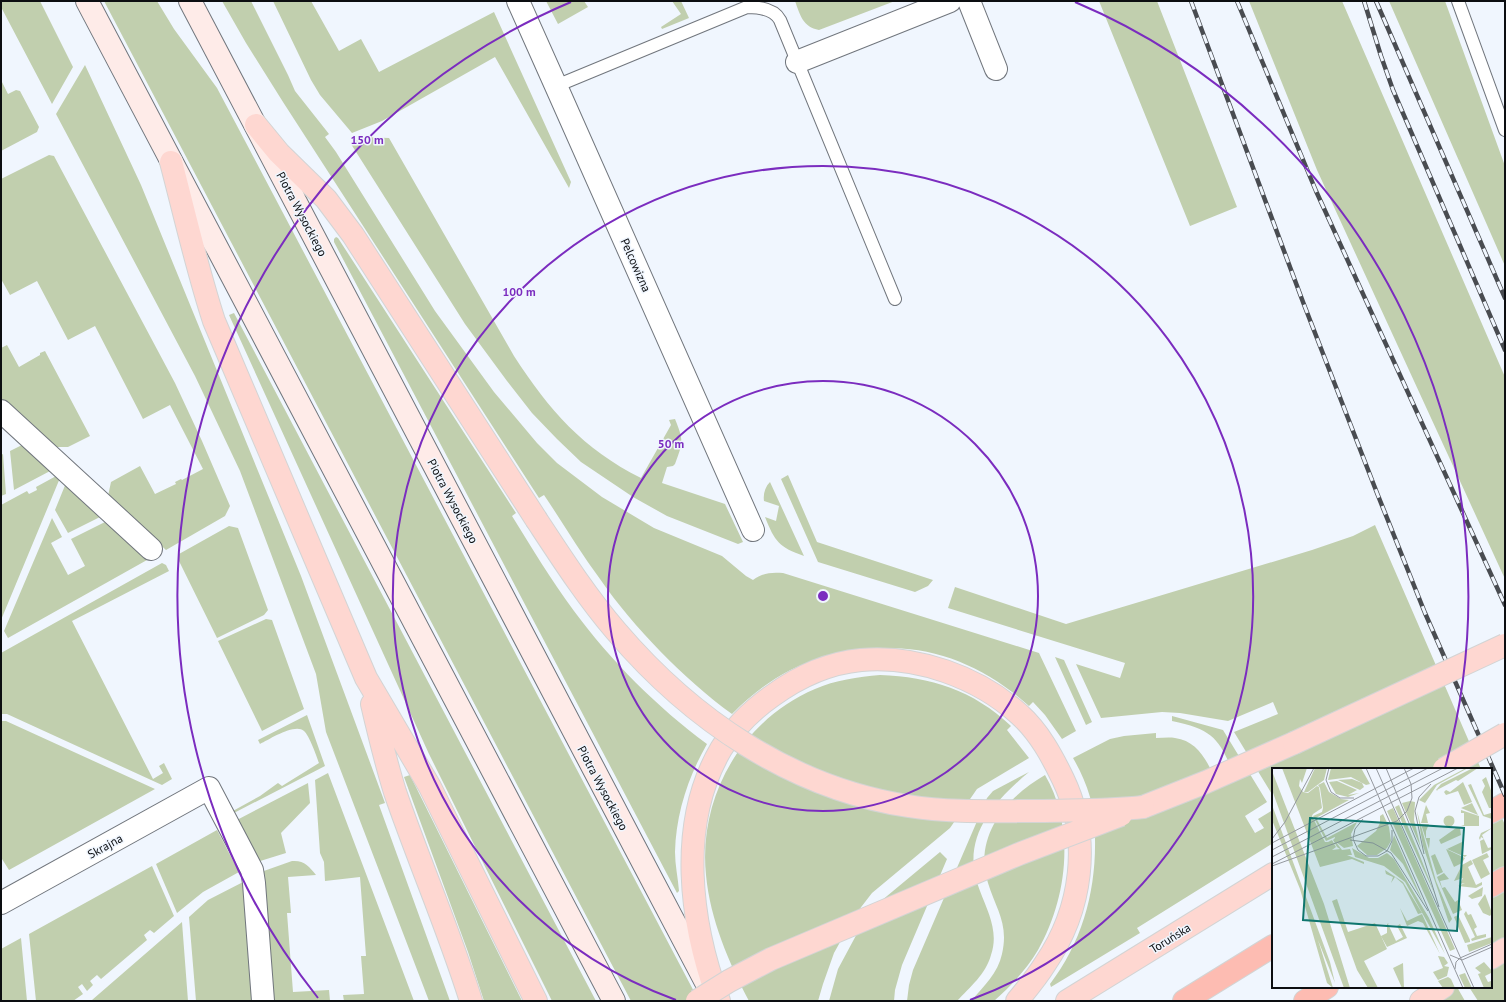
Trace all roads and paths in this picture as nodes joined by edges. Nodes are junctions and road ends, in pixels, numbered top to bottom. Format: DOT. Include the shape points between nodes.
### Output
graph roads {
  1 [pos="87,1"];
  2 [pos="190,1"];
  3 [pos="518,1"];
  4 [pos="950,1"];
  5 [pos="969,1"];
  6 [pos="1458,1"];
  7 [pos="797,62"];
  8 [pos="996,69"];
  9 [pos="556,86"];
  10 [pos="256,125"];
  11 [pos="1505,130"];
  12 [pos="171,162"];
  13 [pos="895,299"];
  14 [pos="1,411"];
  15 [pos="753,530"];
  16 [pos="151,549"];
  17 [pos="1505,645"];
  18 [pos="366,678"];
  19 [pos="1505,734"];
  20 [pos="1446,768"];
  21 [pos="1505,804"];
  22 [pos="1143,807"];
  23 [pos="1492,811"];
  24 [pos="1272,875"];
  25 [pos="1505,878"];
  26 [pos="1492,885"];
  27 [pos="1,903"];
  28 [pos="1272,947"];
  29 [pos="1505,949"];
  30 [pos="1492,957"];
  31 [pos="1325,988"];
  32 [pos="263,1001"];
  33 [pos="471,1001"];
  34 [pos="536,1001"];
  35 [pos="614,1001"];
  36 [pos="697,1001"];
  37 [pos="718,1001"];
  38 [pos="1017,1001"];
  39 [pos="1066,1001"];
  40 [pos="1184,1001"];
  41 [pos="1305,1001"];
  1 -- 12 [label="main road"];
  2 -- 10 [label="main road, Piotra Wysockiego"];
  3 -- 9 [label="street, Pelcowizna"];
  4 -- 7 [label="street"];
  5 -- 8 [label="street"];
  6 -- 11 [label="lane"];
  7 -- 9 [label="lane" via="778,17 766,9 747,7"];
  7 -- 13 [label="lane"];
  9 -- 15 [label="street, Pelcowizna"];
  10 -- 22 [label="main road, bridge" via="279,153 326,199 353,235 589,597 637,656 698,712 726,733 787,769 877,800 941,810 979,812 1086,811"];
  10 -- 37 [label="main road, Piotra Wysockiego"];
  12 -- 18 [label="main road" via="214,321"];
  12 -- 35 [label="main road"];
  14 -- 16 [label="street"];
  17 -- 22 [label="main road, bridge" via="1332,726"];
  18 -- 33 [label="main road" via="396,793"];
  18 -- 34 [label="main road" via="430,787"];
  19 -- 20 [label="main road, bridge"];
  21 -- 23 [label="highway"];
  22 -- 36 [label="main road, bridge" via="1005,860 791,950"];
  24 -- 39 [label="main road, Toruńska"];
  25 -- 26 [label="highway"];
  27 -- 32 [label="street, Skrajna" via="209,788 252,870"];
  28 -- 40 [label="highway"];
  29 -- 30 [label="main road"];
  31 -- 41 [label="highway"];
  37 -- 38 [label="main road" via="705,954 695,903 692,870 695,826 711,769 733,732 763,702 802,677 834,665 861,660 907,662 953,674 991,692 1021,716 1047,748 1058,767 1078,820 1081,850 1077,885 1058,943 1046,964"];
}
